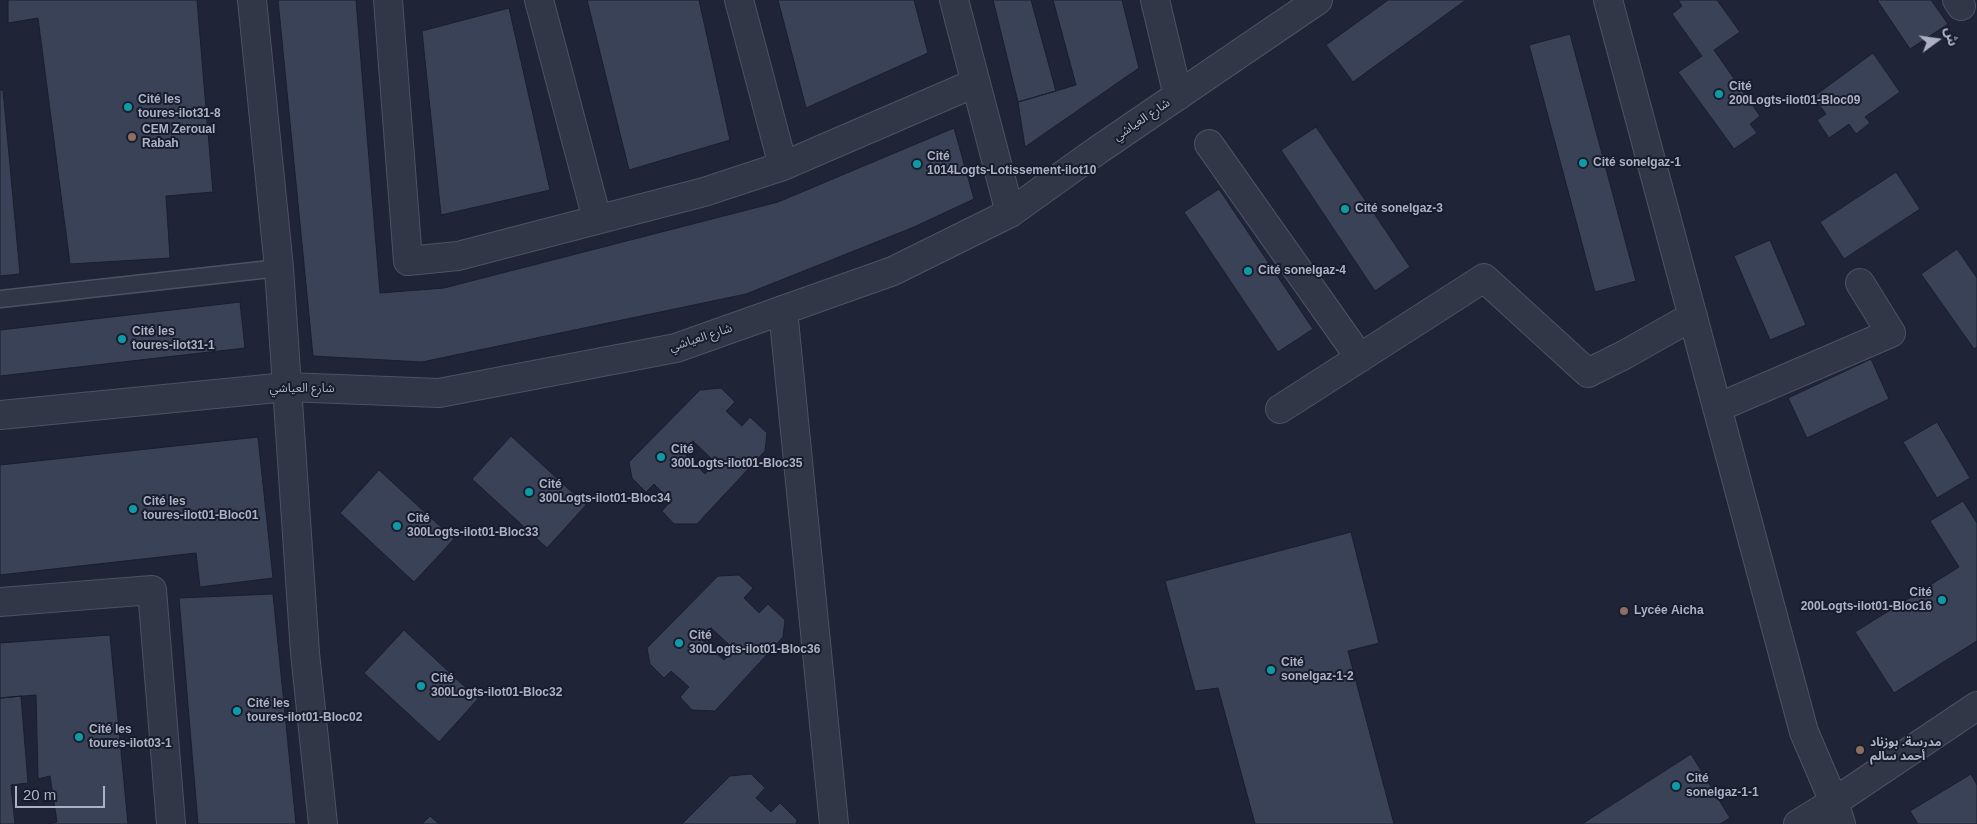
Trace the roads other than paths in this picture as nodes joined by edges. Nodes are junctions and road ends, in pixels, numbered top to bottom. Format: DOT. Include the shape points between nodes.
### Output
graph roads {
  1 [pos="252,0"];
  2 [pos="388,0"];
  3 [pos="538,0"];
  4 [pos="739,0"];
  5 [pos="954,0"];
  6 [pos="1155,0"];
  7 [pos="1318,0"];
  8 [pos="1608,0"];
  9 [pos="975,83"];
  10 [pos="1178,96"];
  11 [pos="1209,144"];
  12 [pos="782,166"];
  13 [pos="1010,213"];
  14 [pos="597,219"];
  15 [pos="279,268"];
  16 [pos="1860,283"];
  17 [pos="0,299"];
  18 [pos="783,310"];
  19 [pos="1693,316"];
  20 [pos="1360,358"];
  21 [pos="287,387"];
  22 [pos="1717,408"];
  23 [pos="1280,409"];
  24 [pos="0,415"];
  25 [pos="0,602"];
  26 [pos="1977,706"];
  27 [pos="1838,813"];
  28 [pos="171,824"];
  29 [pos="323,824"];
  30 [pos="834,824"];
  31 [pos="1798,824"];
  1 -- 15 [label="street"];
  2 -- 14 [label="street" via="408,261 458,256"];
  3 -- 14 [label="street"];
  4 -- 12 [label="street"];
  5 -- 9 [label="street"];
  6 -- 10 [label="street"];
  7 -- 10 [label="street, شارع العياشي"];
  8 -- 19 [label="street"];
  9 -- 12 [label="street"];
  9 -- 13 [label="street"];
  10 -- 13 [label="street, شارع العياشي"];
  11 -- 20 [label="street"];
  12 -- 14 [label="street" via="704,192"];
  13 -- 18 [label="street, شارع العياشي" via="893,271"];
  15 -- 17 [label="lane"];
  15 -- 21 [label="street"];
  16 -- 22 [label="street" via="1891,333"];
  18 -- 21 [label="street, شارع العياشي" via="676,348 439,393"];
  18 -- 30 [label="street"];
  19 -- 20 [label="street" via="1588,373 1484,278"];
  19 -- 22 [label="street"];
  20 -- 23 [label="street"];
  21 -- 24 [label="street, شارع العياشي"];
  21 -- 29 [label="street" via="305,653"];
  22 -- 27 [label="street" via="1804,732"];
  25 -- 28 [label="street" via="152,590"];
  26 -- 27 [label="street"];
  27 -- 31 [label="street"];
}
